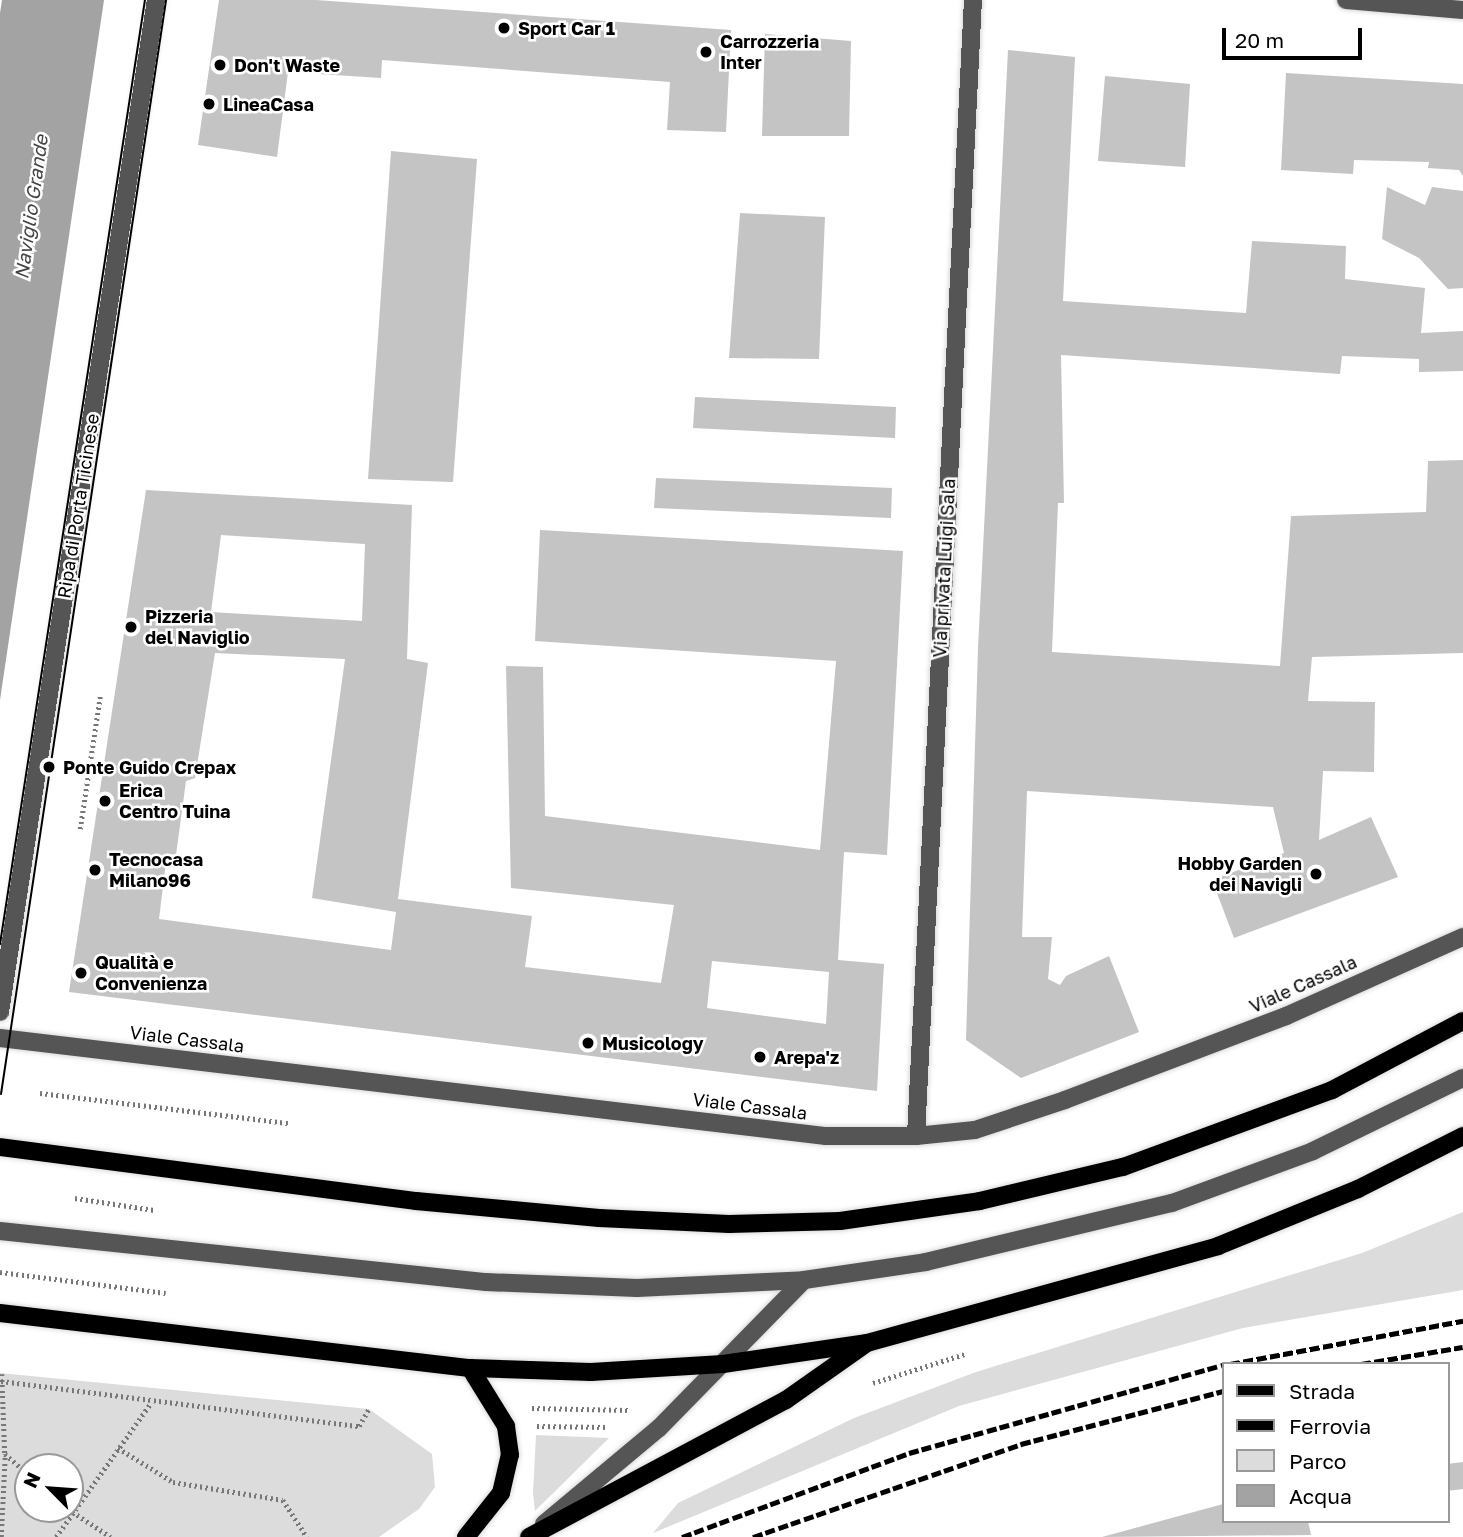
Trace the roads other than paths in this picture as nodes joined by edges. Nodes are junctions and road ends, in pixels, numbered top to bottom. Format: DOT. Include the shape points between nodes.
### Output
graph roads {
  1 [pos="156,0"];
  2 [pos="973,0"];
  3 [pos="1346,0"];
  4 [pos="1463,10"];
  5 [pos="1463,937"];
  6 [pos="0,1012"];
  7 [pos="1463,1021"];
  8 [pos="0,1038"];
  9 [pos="1463,1078"];
  10 [pos="916,1136"];
  11 [pos="1463,1136"];
  12 [pos="0,1147"];
  13 [pos="0,1231"];
  14 [pos="804,1280"];
  15 [pos="8,1314"];
  16 [pos="867,1343"];
  17 [pos="723,1364"];
  18 [pos="470,1368"];
  19 [pos="466,1537"];
  20 [pos="528,1537"];
  1 -- 6 [label="street, Ripa di Porta Ticinese"];
  2 -- 10 [label="street, Via privata Luigi Sala"];
  3 -- 4 [label="street"];
  5 -- 10 [label="street, Viale Cassala" via="1286,1016 1065,1100 975,1130"];
  7 -- 12 [label="main road" via="1332,1090 1122,1167 980,1201 840,1221 729,1224 599,1218 416,1201"];
  8 -- 10 [label="street, Viale Cassala" via="826,1136"];
  9 -- 14 [label="street" via="1313,1152 1172,1203 926,1262"];
  11 -- 16 [label="main road" via="1358,1189 1218,1246"];
  13 -- 14 [label="street" via="561,1286 712,1287"];
  14 -- 17 [label="street"];
  15 -- 18 [label="main road"];
  16 -- 17 [label="main road"];
  16 -- 20 [label="main road" via="774,1407"];
  17 -- 18 [label="main road" via="592,1372"];
  17 -- 20 [label="street" via="659,1428"];
  18 -- 19 [label="main road" via="506,1426 510,1455 502,1493"];
}
